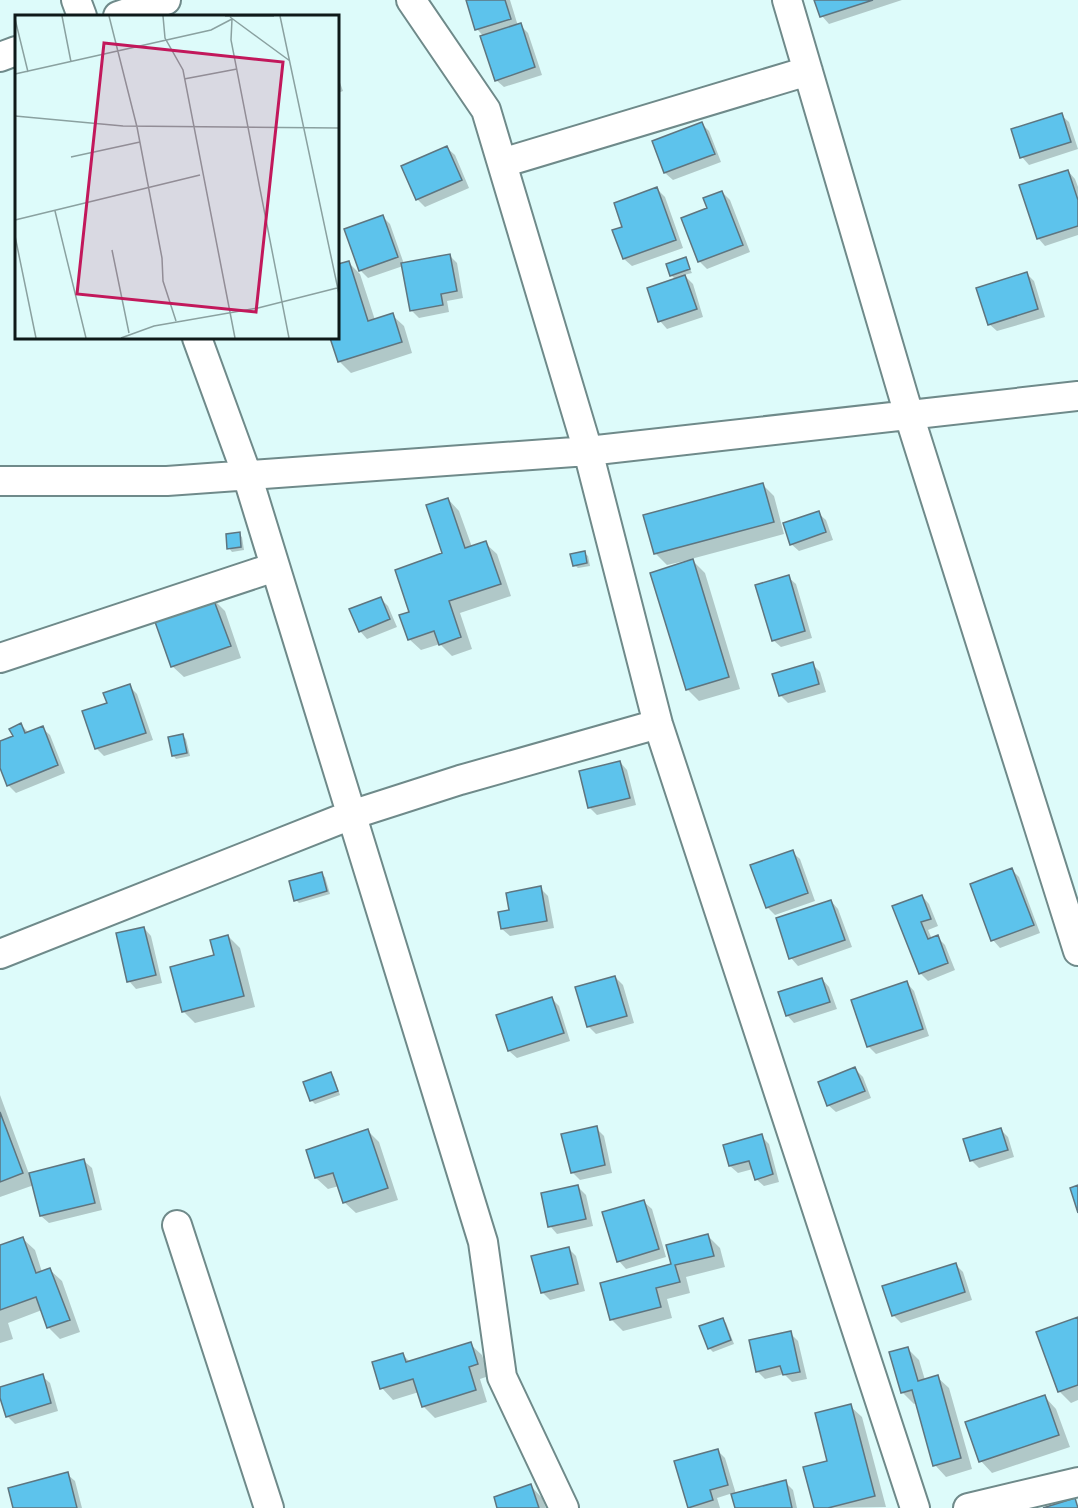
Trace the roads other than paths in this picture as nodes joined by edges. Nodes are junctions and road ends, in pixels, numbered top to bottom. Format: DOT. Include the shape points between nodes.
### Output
graph roads {
  1 [pos="76,0"];
  2 [pos="166,0"];
  3 [pos="411,0"];
  4 [pos="787,0"];
  5 [pos="81,15"];
  6 [pos="121,15"];
  7 [pos="15,51"];
  8 [pos="0,57"];
  9 [pos="808,71"];
  10 [pos="502,163"];
  11 [pos="198,339"];
  12 [pos="1078,396"];
  13 [pos="909,415"];
  14 [pos="588,451"];
  15 [pos="247,475"];
  16 [pos="0,481"];
  17 [pos="275,567"];
  18 [pos="0,658"];
  19 [pos="658,724"];
  20 [pos="351,815"];
  21 [pos="1078,951"];
  22 [pos="0,954"];
  23 [pos="177,1225"];
  24 [pos="1078,1482"];
  25 [pos="269,1508"];
  26 [pos="564,1508"];
  27 [pos="915,1508"];
  28 [pos="968,1508"];
  1 -- 5 [label="street"];
  2 -- 6 [label="street"];
  3 -- 10 [label="street" via="486,110"];
  4 -- 9 [label="street"];
  7 -- 8 [label="street"];
  9 -- 10 [label="street"];
  9 -- 13 [label="street"];
  10 -- 14 [label="street"];
  11 -- 15 [label="street"];
  12 -- 13 [label="street"];
  13 -- 14 [label="street"];
  13 -- 21 [label="street"];
  14 -- 15 [label="street"];
  14 -- 19 [label="street"];
  15 -- 16 [label="street" via="167,481"];
  15 -- 17 [label="street"];
  17 -- 18 [label="street"];
  17 -- 20 [label="street"];
  19 -- 20 [label="street"];
  19 -- 27 [label="street"];
  20 -- 22 [label="street"];
  20 -- 26 [label="street" via="483,1242 502,1377"];
  23 -- 25 [label="street"];
  24 -- 28 [label="street"];
}
